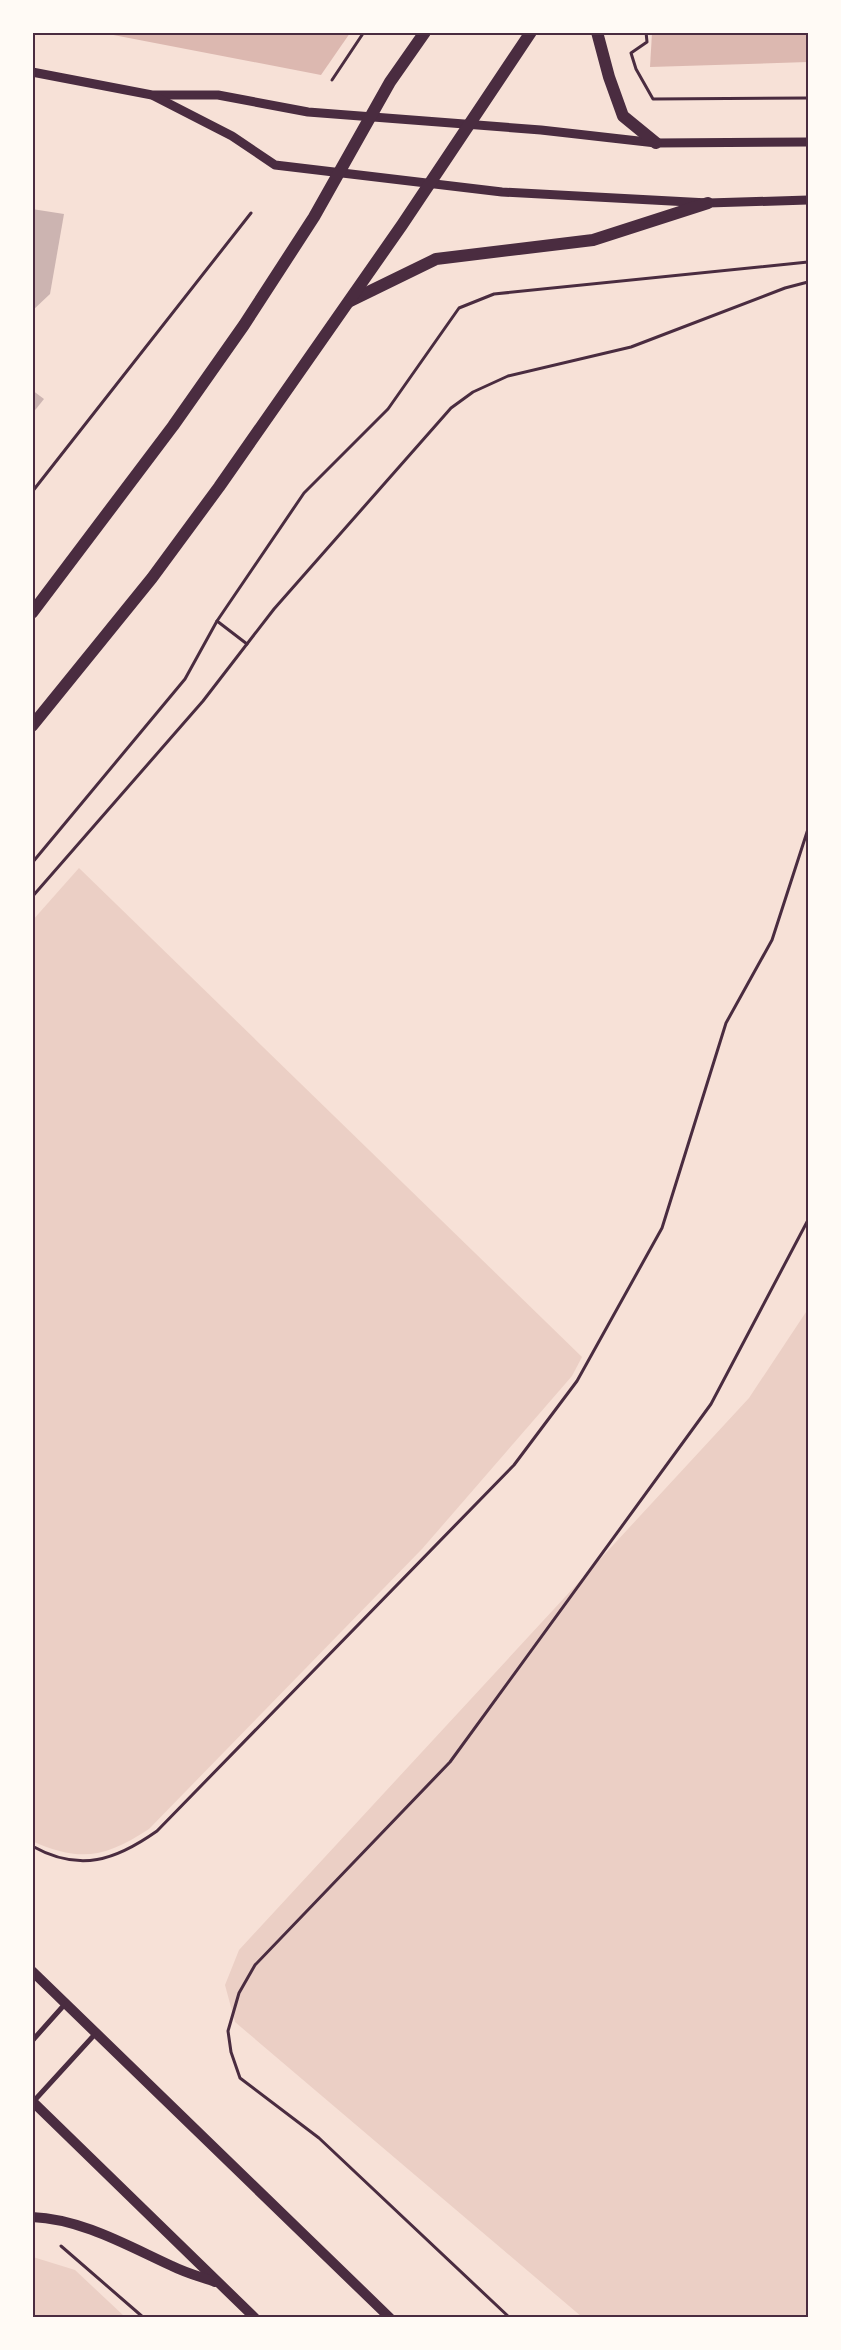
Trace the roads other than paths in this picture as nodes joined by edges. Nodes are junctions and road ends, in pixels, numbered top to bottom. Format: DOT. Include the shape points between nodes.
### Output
graph roads {
  1 [pos="426,32"];
  2 [pos="531,32"];
  3 [pos="598,32"];
  4 [pos="32,72"];
  5 [pos="152,95"];
  6 [pos="370,117"];
  7 [pos="469,126"];
  8 [pos="808,142"];
  9 [pos="656,143"];
  10 [pos="338,172"];
  11 [pos="430,183"];
  12 [pos="808,200"];
  13 [pos="708,203"];
  14 [pos="348,302"];
  15 [pos="32,613"];
  16 [pos="32,726"];
  17 [pos="32,1971"];
  18 [pos="65,2003"];
  19 [pos="96,2033"];
  20 [pos="32,2041"];
  21 [pos="33,2102"];
  22 [pos="32,2217"];
  23 [pos="219,2284"];
  24 [pos="255,2318"];
  25 [pos="390,2318"];
  1 -- 6 [label="main road" via="390,82"];
  2 -- 7 [label="main road"];
  3 -- 9 [label="main road" via="624,116"];
  4 -- 5 [label="street"];
  5 -- 6 [label="street" via="218,96 308,112"];
  5 -- 10 [label="street" via="232,136 275,165"];
  6 -- 7 [label="street"];
  6 -- 10 [label="main road"];
  7 -- 9 [label="street" via="541,130"];
  7 -- 11 [label="main road"];
  8 -- 9 [label="street"];
  10 -- 11 [label="street"];
  10 -- 15 [label="main road" via="314,217 244,325 173,426"];
  11 -- 13 [label="street" via="502,192"];
  11 -- 14 [label="main road"];
  12 -- 13 [label="street"];
  13 -- 14 [label="main road" via="593,240 436,259"];
  14 -- 16 [label="main road" via="152,578"];
  17 -- 18 [label="main road"];
  18 -- 19 [label="main road"];
  18 -- 20 [label="street"];
  19 -- 21 [label="street"];
  19 -- 25 [label="main road"];
  21 -- 23 [label="main road"];
  22 -- 23 [label="main road" via="46,2217 102,2233 175,2268"];
  23 -- 24 [label="main road"];
}
